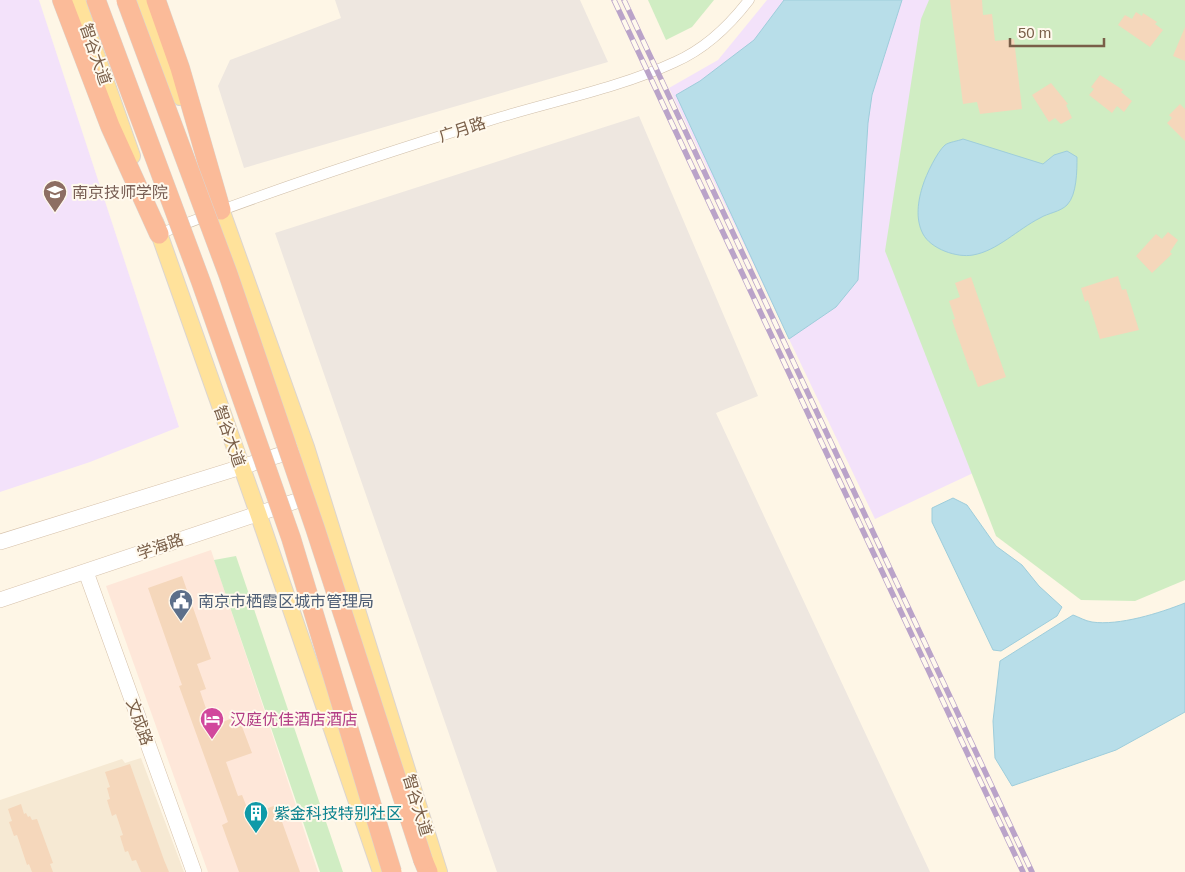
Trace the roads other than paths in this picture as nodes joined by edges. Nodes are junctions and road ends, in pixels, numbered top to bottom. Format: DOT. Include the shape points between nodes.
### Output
graph roads {
  1 [pos="67,0"];
  2 [pos="96,0"];
  3 [pos="126,0"];
  4 [pos="145,0"];
  5 [pos="156,0"];
  6 [pos="749,0"];
  7 [pos="221,210"];
  8 [pos="159,234"];
  9 [pos="306,447"];
  10 [pos="241,468"];
  11 [pos="321,493"];
  12 [pos="258,513"];
  13 [pos="0,542"];
  14 [pos="86,572"];
  15 [pos="0,600"];
  16 [pos="426,868"];
  17 [pos="194,872"];
  18 [pos="382,872"];
  19 [pos="392,872"];
  20 [pos="439,872"];
  1 -- 8 [label="highway" via="110,126"];
  2 -- 19 [label="highway, 智谷大道, bridge" via="201,282 291,538"];
  3 -- 16 [label="highway, 智谷大道, bridge" via="247,330"];
  4 -- 7 [label="main road, 智谷大道"];
  5 -- 7 [label="highway" via="180,68"];
  6 -- 7 [label="street, 广月路" via="715,38 675,62 628,80 297,182"];
  7 -- 8 [label="street, 广月路"];
  7 -- 9 [label="main road, 智谷大道"];
  8 -- 10 [label="main road, 智谷大道"];
  9 -- 10 [label="main road"];
  9 -- 11 [label="main road, 智谷大道"];
  10 -- 12 [label="main road, 智谷大道"];
  10 -- 13 [label="main road"];
  11 -- 12 [label="main road, 学海路"];
  11 -- 20 [label="main road, 智谷大道"];
  12 -- 14 [label="main road, 学海路"];
  12 -- 18 [label="main road, 智谷大道"];
  14 -- 15 [label="main road, 学海路"];
  14 -- 17 [label="main road, 文成路"];
}
